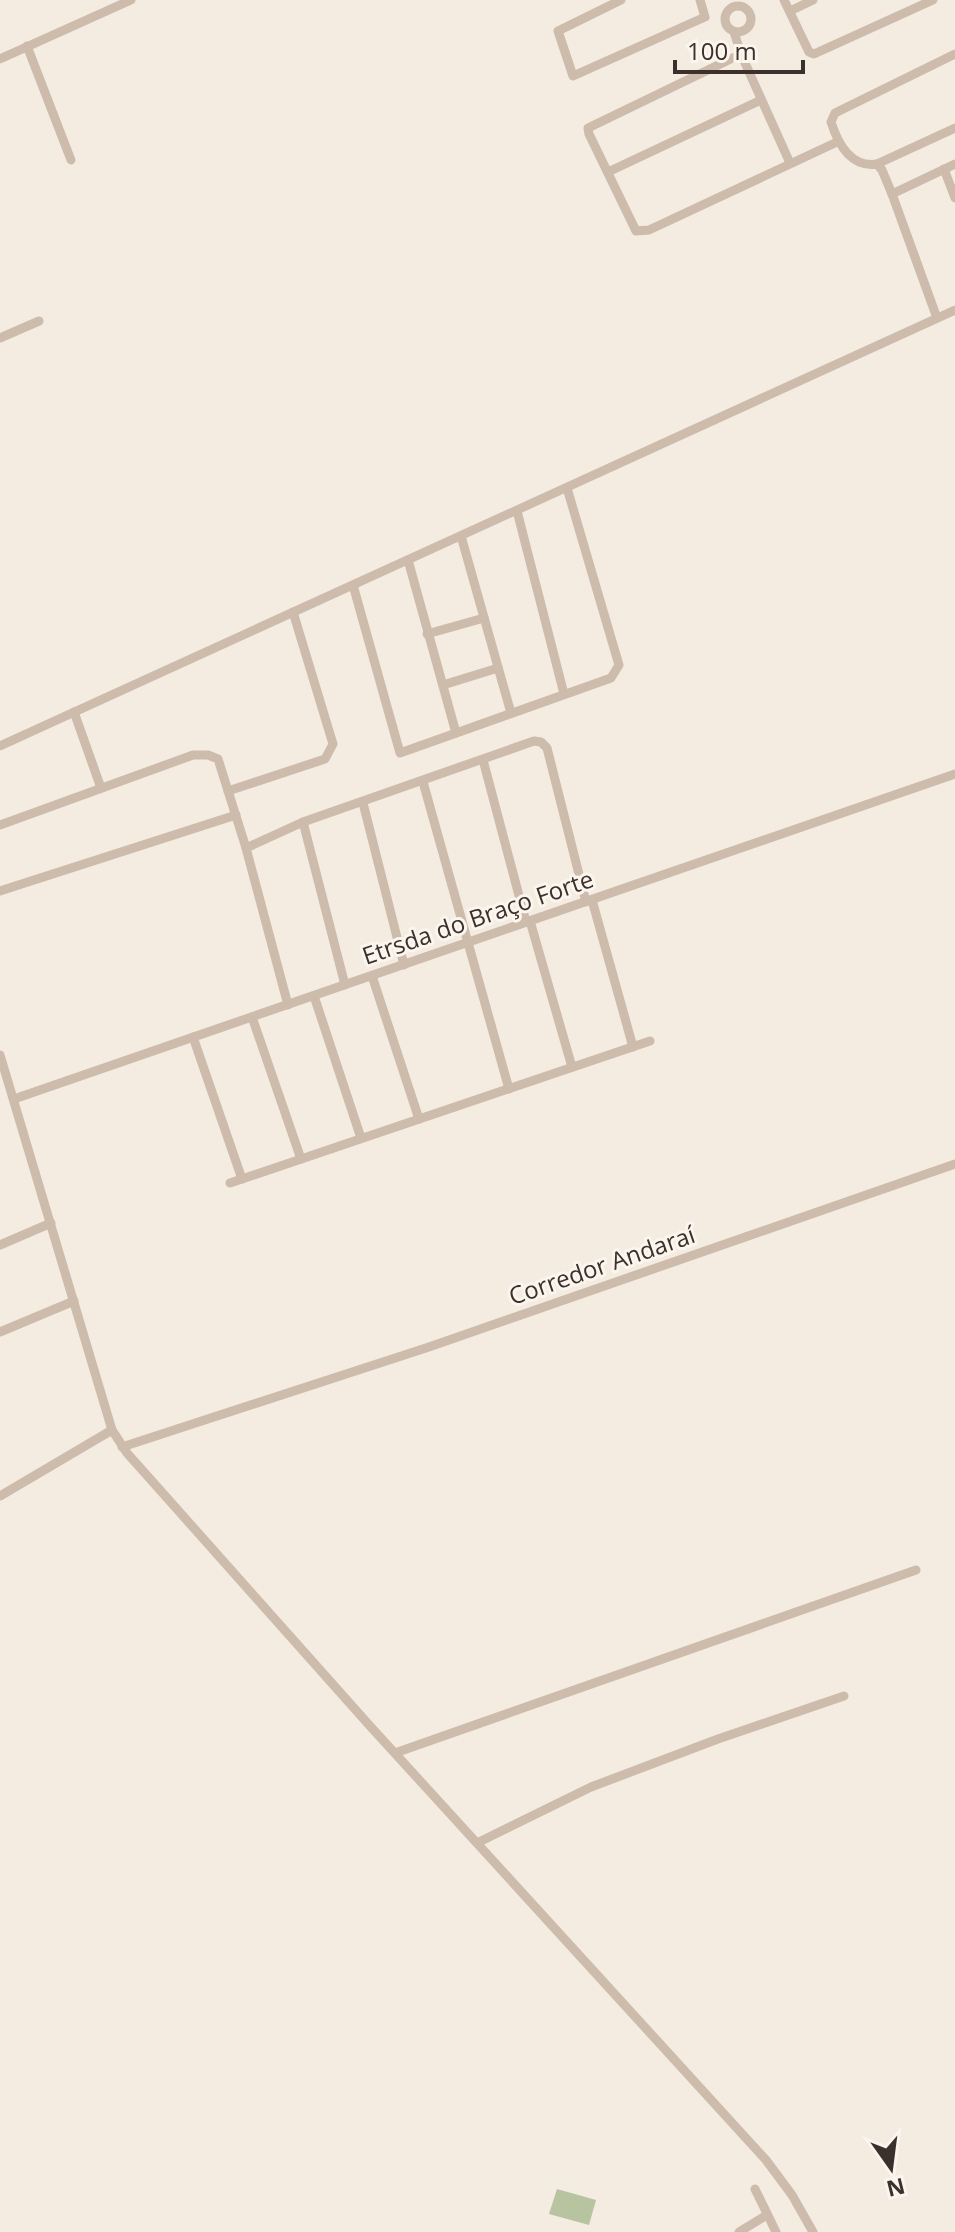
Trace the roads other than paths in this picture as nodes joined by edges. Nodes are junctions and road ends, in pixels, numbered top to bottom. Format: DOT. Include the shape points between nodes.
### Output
graph roads {
  1 [pos="131,0"];
  2 [pos="621,0"];
  3 [pos="700,0"];
  4 [pos="784,0"];
  5 [pos="813,0"];
  6 [pos="933,0"];
  7 [pos="742,3"];
  8 [pos="790,11"];
  9 [pos="734,32"];
  10 [pos="27,46"];
  11 [pos="741,54"];
  12 [pos="955,54"];
  13 [pos="0,59"];
  14 [pos="761,100"];
  15 [pos="955,128"];
  16 [pos="837,142"];
  17 [pos="71,160"];
  18 [pos="790,163"];
  19 [pos="877,164"];
  20 [pos="955,164"];
  21 [pos="944,169"];
  22 [pos="608,172"];
  23 [pos="892,194"];
  24 [pos="955,198"];
  25 [pos="955,310"];
  26 [pos="937,318"];
  27 [pos="39,321"];
  28 [pos="0,338"];
  29 [pos="567,488"];
  30 [pos="517,511"];
  31 [pos="461,536"];
  32 [pos="408,560"];
  33 [pos="353,585"];
  34 [pos="293,612"];
  35 [pos="484,618"];
  36 [pos="427,634"];
  37 [pos="498,668"];
  38 [pos="443,685"];
  39 [pos="564,694"];
  40 [pos="74,712"];
  41 [pos="511,713"];
  42 [pos="456,733"];
  43 [pos="0,746"];
  44 [pos="483,760"];
  45 [pos="955,774"];
  46 [pos="423,782"];
  47 [pos="101,788"];
  48 [pos="228,791"];
  49 [pos="363,803"];
  50 [pos="236,815"];
  51 [pos="303,822"];
  52 [pos="0,825"];
  53 [pos="246,848"];
  54 [pos="0,891"];
  55 [pos="589,901"];
  56 [pos="528,922"];
  57 [pos="468,942"];
  58 [pos="404,965"];
  59 [pos="372,976"];
  60 [pos="345,985"];
  61 [pos="314,996"];
  62 [pos="288,1005"];
  63 [pos="252,1017"];
  64 [pos="193,1037"];
  65 [pos="650,1041"];
  66 [pos="633,1047"];
  67 [pos="0,1055"];
  68 [pos="572,1067"];
  69 [pos="509,1089"];
  70 [pos="14,1099"];
  71 [pos="419,1119"];
  72 [pos="361,1138"];
  73 [pos="301,1159"];
  74 [pos="955,1164"];
  75 [pos="242,1179"];
  76 [pos="230,1183"];
  77 [pos="51,1223"];
  78 [pos="0,1245"];
  79 [pos="74,1301"];
  80 [pos="0,1332"];
  81 [pos="112,1430"];
  82 [pos="122,1447"];
  83 [pos="0,1496"];
  84 [pos="916,1570"];
  85 [pos="844,1696"];
  86 [pos="395,1753"];
  87 [pos="477,1843"];
  88 [pos="755,2189"];
  89 [pos="767,2215"];
  90 [pos="739,2232"];
  91 [pos="776,2232"];
  92 [pos="813,2232"];
  1 -- 10 [label="street"];
  2 -- 3 [label="street" via="558,31 573,76 705,17"];
  4 -- 8 [label="street"];
  5 -- 8 [label="street"];
  6 -- 8 [label="street" via="814,54"];
  7 -- 9 [label="street" via="725,15"];
  7 -- 9 [label="street" via="750,26"];
  9 -- 11 [label="street"];
  10 -- 13 [label="street"];
  10 -- 17 [label="street"];
  11 -- 14 [label="street"];
  11 -- 22 [label="street" via="590,126"];
  12 -- 16 [label="street" via="835,113 831,122"];
  14 -- 18 [label="street"];
  14 -- 22 [label="street"];
  15 -- 19 [label="street"];
  16 -- 18 [label="street"];
  16 -- 19 [label="street" via="857,163"];
  18 -- 22 [label="street" via="640,232 633,228"];
  19 -- 23 [label="street"];
  20 -- 21 [label="street"];
  21 -- 23 [label="street"];
  21 -- 24 [label="street"];
  23 -- 26 [label="street"];
  25 -- 26 [label="street"];
  26 -- 29 [label="street"];
  27 -- 28 [label="street"];
  29 -- 30 [label="street"];
  29 -- 39 [label="street" via="619,665 611,678"];
  30 -- 31 [label="street"];
  30 -- 39 [label="street"];
  31 -- 32 [label="street"];
  31 -- 35 [label="street"];
  32 -- 33 [label="street"];
  32 -- 36 [label="street"];
  33 -- 34 [label="street"];
  33 -- 42 [label="street" via="400,753"];
  34 -- 40 [label="street"];
  34 -- 48 [label="street" via="333,744 325,759"];
  35 -- 36 [label="street"];
  35 -- 37 [label="street"];
  36 -- 38 [label="street"];
  37 -- 38 [label="street"];
  37 -- 41 [label="street"];
  38 -- 42 [label="street"];
  39 -- 41 [label="street"];
  40 -- 43 [label="street"];
  40 -- 47 [label="street"];
  41 -- 42 [label="street"];
  44 -- 46 [label="street"];
  44 -- 55 [label="street" via="534,741 547,748"];
  44 -- 56 [label="street"];
  45 -- 55 [label="street, Etrsda do Braço Forte"];
  46 -- 49 [label="street"];
  46 -- 57 [label="street"];
  47 -- 48 [label="street" via="193,755 208,755 218,759"];
  47 -- 52 [label="street"];
  48 -- 50 [label="street"];
  49 -- 51 [label="street"];
  49 -- 58 [label="street"];
  50 -- 53 [label="street"];
  50 -- 54 [label="street"];
  51 -- 53 [label="street"];
  51 -- 60 [label="street"];
  53 -- 62 [label="street"];
  55 -- 56 [label="street, Etrsda do Braço Forte"];
  55 -- 66 [label="street"];
  56 -- 57 [label="street, Etrsda do Braço Forte"];
  56 -- 68 [label="street"];
  57 -- 58 [label="street, Etrsda do Braço Forte"];
  57 -- 69 [label="street"];
  58 -- 59 [label="street, Etrsda do Braço Forte"];
  59 -- 60 [label="street, Etrsda do Braço Forte"];
  59 -- 71 [label="street"];
  60 -- 61 [label="street, Etrsda do Braço Forte"];
  61 -- 62 [label="street, Etrsda do Braço Forte"];
  61 -- 72 [label="street"];
  62 -- 63 [label="street, Etrsda do Braço Forte"];
  63 -- 64 [label="street, Etrsda do Braço Forte"];
  63 -- 73 [label="street"];
  64 -- 70 [label="street, Etrsda do Braço Forte"];
  64 -- 75 [label="street"];
  65 -- 66 [label="street"];
  66 -- 68 [label="street"];
  67 -- 70 [label="street"];
  68 -- 69 [label="street"];
  69 -- 71 [label="street"];
  70 -- 77 [label="street"];
  71 -- 72 [label="street"];
  72 -- 73 [label="street"];
  73 -- 75 [label="street"];
  74 -- 82 [label="street, Corredor Andaraí"];
  75 -- 76 [label="street"];
  77 -- 78 [label="street"];
  77 -- 79 [label="street"];
  79 -- 80 [label="street"];
  79 -- 81 [label="street"];
  81 -- 82 [label="street"];
  81 -- 83 [label="street"];
  82 -- 86 [label="street"];
  84 -- 86 [label="street"];
  85 -- 87 [label="street" via="591,1787"];
  86 -- 87 [label="street"];
  87 -- 92 [label="street" via="766,2160"];
  88 -- 89 [label="street"];
  89 -- 90 [label="street"];
  89 -- 91 [label="street"];
}
